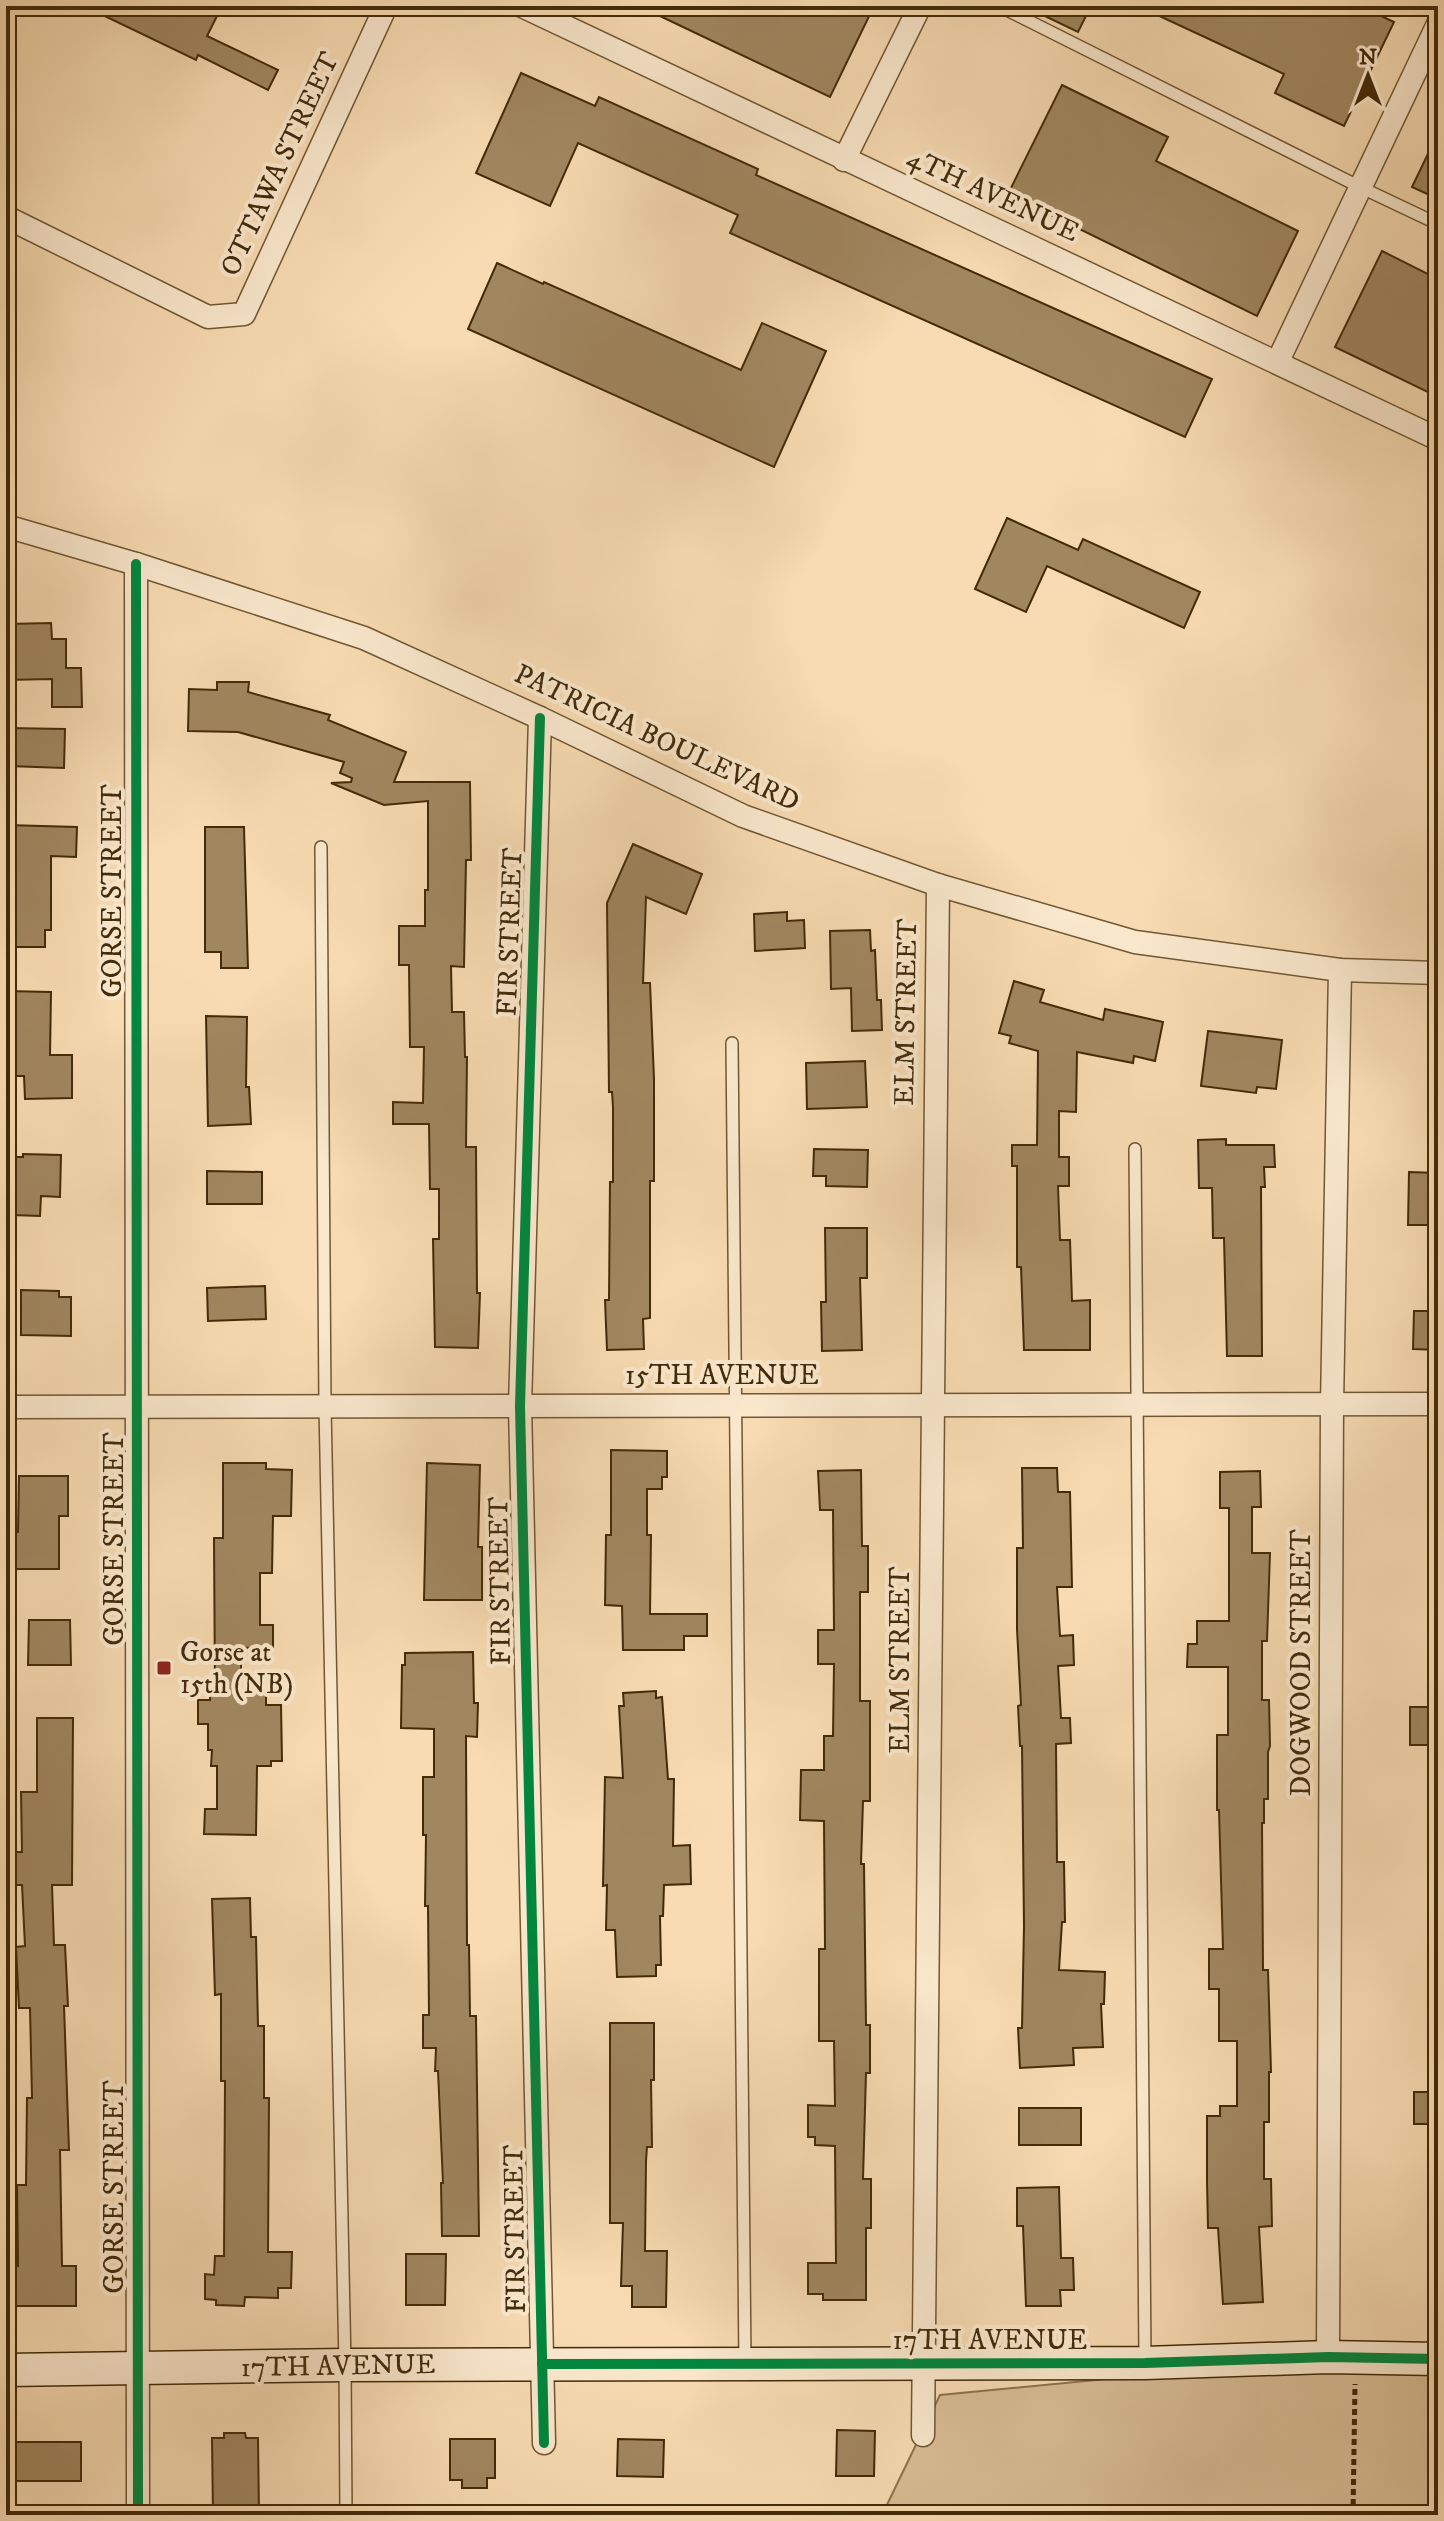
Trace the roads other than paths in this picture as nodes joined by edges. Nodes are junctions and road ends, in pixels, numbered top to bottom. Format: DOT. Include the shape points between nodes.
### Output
graph roads {
  1 [pos="386,6"];
  2 [pos="522,6"];
  3 [pos="920,6"];
  4 [pos="999,6"];
  5 [pos="1438,24"];
  6 [pos="844,160"];
  7 [pos="1360,187"];
  8 [pos="6,217"];
  9 [pos="1438,224"];
  10 [pos="1278,361"];
  11 [pos="1438,439"];
  12 [pos="6,526"];
  13 [pos="136,564"];
  14 [pos="540,718"];
  15 [pos="321,847"];
  16 [pos="938,885"];
  17 [pos="1340,970"];
  18 [pos="1438,973"];
  19 [pos="732,1043"];
  20 [pos="1135,1149"];
  21 [pos="932,1404"];
  22 [pos="1137,1404"];
  23 [pos="1438,1404"];
  24 [pos="1332,1405"];
  25 [pos="138,1406"];
  26 [pos="520,1406"];
  27 [pos="736,1406"];
  28 [pos="6,1407"];
  29 [pos="325,1407"];
  30 [pos="1342,2357"];
  31 [pos="1438,2359"];
  32 [pos="1145,2363"];
  33 [pos="542,2364"];
  34 [pos="745,2364"];
  35 [pos="924,2364"];
  36 [pos="345,2365"];
  37 [pos="138,2369"];
  38 [pos="6,2370"];
  39 [pos="923,2435"];
  40 [pos="544,2443"];
  41 [pos="138,2515"];
  42 [pos="346,2515"];
  1 -- 8 [label="street, OTTAWA STREET" via="244,314 208,317"];
  2 -- 6 [label="street, 4TH AVENUE"];
  3 -- 6 [label="street"];
  4 -- 7 [label="lane"];
  5 -- 7 [label="street"];
  6 -- 10 [label="street, 4TH AVENUE"];
  7 -- 9 [label="lane"];
  7 -- 10 [label="street"];
  10 -- 11 [label="street, 4TH AVENUE"];
  12 -- 13 [label="street, PATRICIA BOULEVARD"];
  13 -- 14 [label="street, PATRICIA BOULEVARD" via="364,638"];
  13 -- 25 [label="street, GORSE STREET"];
  14 -- 16 [label="street, PATRICIA BOULEVARD" via="743,816"];
  14 -- 26 [label="street, FIR STREET"];
  15 -- 29 [label="lane"];
  16 -- 17 [label="street, PATRICIA BOULEVARD" via="1135,942"];
  16 -- 21 [label="street, ELM STREET"];
  17 -- 18 [label="street, PATRICIA BOULEVARD"];
  17 -- 24 [label="street, DOGWOOD STREET"];
  19 -- 27 [label="lane"];
  20 -- 22 [label="lane"];
  21 -- 22 [label="street, 15TH AVENUE"];
  21 -- 27 [label="street, 15TH AVENUE"];
  21 -- 35 [label="street, ELM STREET"];
  22 -- 24 [label="street, 15TH AVENUE"];
  22 -- 32 [label="lane"];
  23 -- 24 [label="street, 15TH AVENUE"];
  24 -- 30 [label="street, DOGWOOD STREET"];
  25 -- 28 [label="street, 15TH AVENUE"];
  25 -- 29 [label="street, 15TH AVENUE"];
  25 -- 37 [label="street, GORSE STREET"];
  26 -- 27 [label="street, 15TH AVENUE"];
  26 -- 29 [label="street, 15TH AVENUE"];
  26 -- 33 [label="street, FIR STREET"];
  27 -- 34 [label="lane"];
  29 -- 36 [label="lane"];
  30 -- 31 [label="street, 17TH AVENUE"];
  30 -- 32 [label="street, 17TH AVENUE"];
  32 -- 35 [label="street, 17TH AVENUE"];
  33 -- 34 [label="street, 17TH AVENUE"];
  33 -- 36 [label="street, 17TH AVENUE"];
  33 -- 40 [label="street, FIR STREET"];
  34 -- 35 [label="street, 17TH AVENUE"];
  35 -- 39 [label="street, ELM STREET"];
  36 -- 37 [label="street, 17TH AVENUE"];
  36 -- 42 [label="lane"];
  37 -- 38 [label="street, 17TH AVENUE"];
  37 -- 41 [label="street, GORSE STREET"];
}
